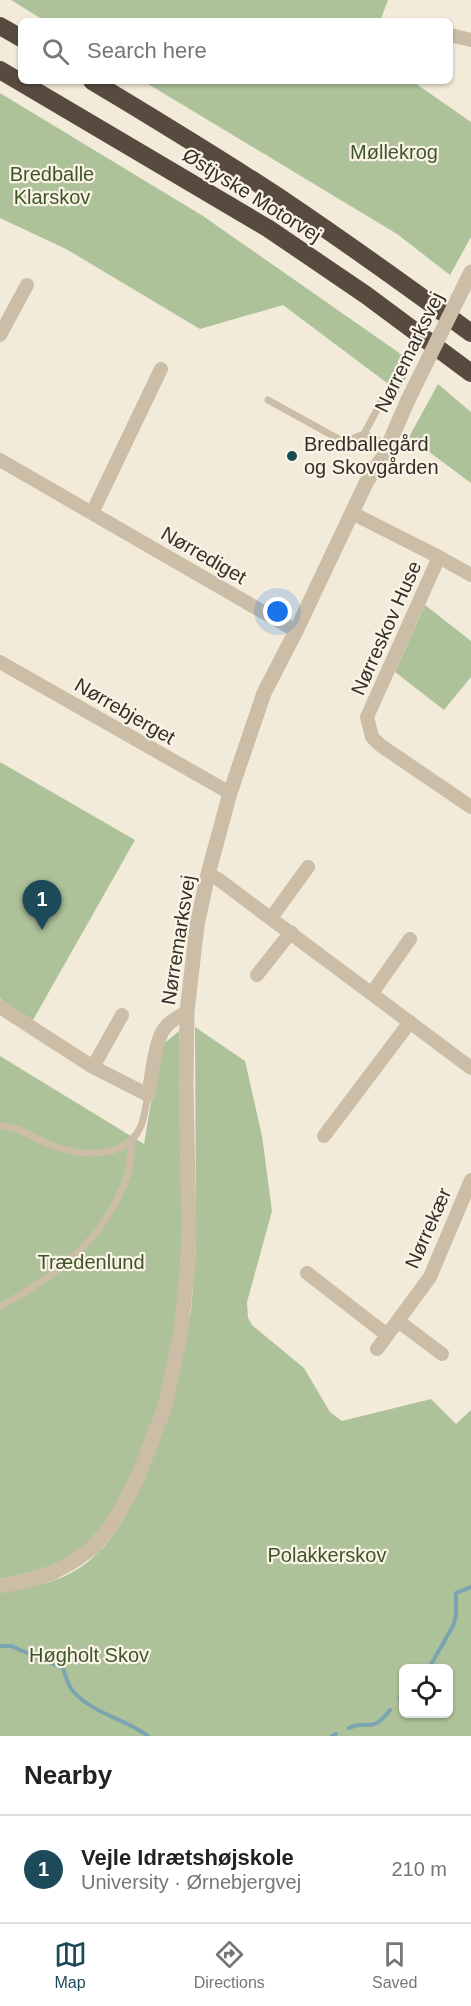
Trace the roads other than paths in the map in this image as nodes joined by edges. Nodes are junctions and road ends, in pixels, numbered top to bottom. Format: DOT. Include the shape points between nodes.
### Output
graph roads {
  1 [pos="0,26"];
  2 [pos="18,36"];
  3 [pos="453,36"];
  4 [pos="471,40"];
  5 [pos="0,70"];
  6 [pos="18,81"];
  7 [pos="24,84"];
  8 [pos="97,84"];
  9 [pos="471,272"];
  10 [pos="27,285"];
  11 [pos="471,333"];
  12 [pos="0,335"];
  13 [pos="161,369"];
  14 [pos="471,373"];
  15 [pos="267,400"];
  16 [pos="381,402"];
  17 [pos="364,434"];
  18 [pos="388,445"];
  19 [pos="0,460"];
  20 [pos="92,513"];
  21 [pos="352,513"];
  22 [pos="439,556"];
  23 [pos="471,575"];
  24 [pos="296,631"];
  25 [pos="0,662"];
  26 [pos="230,793"];
  27 [pos="471,807"];
  28 [pos="308,867"];
  29 [pos="208,874"];
  30 [pos="271,918"];
  31 [pos="291,932"];
  32 [pos="411,939"];
  33 [pos="257,975"];
  34 [pos="372,993"];
  35 [pos="0,1007"];
  36 [pos="188,1012"];
  37 [pos="122,1015"];
  38 [pos="410,1022"];
  39 [pos="469,1064"];
  40 [pos="93,1067"];
  41 [pos="148,1095"];
  42 [pos="0,1126"];
  43 [pos="324,1136"];
  44 [pos="132,1139"];
  45 [pos="471,1180"];
  46 [pos="307,1273"];
  47 [pos="0,1307"];
  48 [pos="398,1321"];
  49 [pos="387,1335"];
  50 [pos="377,1349"];
  51 [pos="442,1354"];
  52 [pos="0,1586"];
  1 -- 2 [label="highway"];
  3 -- 4 [label="street"];
  5 -- 6 [label="highway, Østjyske Motorvej"];
  7 -- 14 [label="highway, Østjyske Motorvej" via="269,229"];
  8 -- 11 [label="highway, Østjyske Motorvej" via="288,203"];
  9 -- 18 [label="street, Nørremarksvej, bridge"];
  10 -- 12 [label="street"];
  13 -- 20 [label="street"];
  15 -- 17 [label="lane" via="344,442"];
  16 -- 17 [label="lane"];
  17 -- 18 [label="lane"];
  18 -- 21 [label="street, Nørremarksvej"];
  19 -- 20 [label="street, Nørrediget"];
  20 -- 24 [label="street, Nørrediget"];
  21 -- 22 [label="street, Nørreskov Huse"];
  21 -- 24 [label="street, Nørremarksvej"];
  22 -- 23 [label="street, Nørreskov Huse"];
  22 -- 27 [label="street, Nørreskov Huse" via="367,717 372,737 380,745"];
  24 -- 26 [label="street, Nørremarksvej" via="264,693"];
  25 -- 26 [label="street, Nørrebjerget"];
  26 -- 29 [label="street, Nørremarksvej"];
  28 -- 30 [label="street"];
  29 -- 30 [label="street"];
  29 -- 36 [label="street, Nørremarksvej" via="197,925"];
  30 -- 31 [label="street"];
  31 -- 33 [label="street"];
  31 -- 34 [label="street"];
  32 -- 34 [label="street"];
  34 -- 38 [label="street"];
  35 -- 40 [label="street"];
  36 -- 41 [label="street" via="172,1020 159,1039"];
  36 -- 52 [label="street, Nørremarksvej" via="189,1237 181,1331 165,1406 124,1504 92,1548 54,1572"];
  37 -- 40 [label="street"];
  38 -- 39 [label="street"];
  38 -- 43 [label="street"];
  40 -- 41 [label="street"];
  41 -- 44 [label="lane" via="142,1124"];
  42 -- 44 [label="lane" via="58,1147 88,1153 113,1151"];
  44 -- 47 [label="lane" via="128,1175 102,1228 84,1249 50,1276"];
  45 -- 48 [label="street, Nørrekær" via="430,1277"];
  46 -- 49 [label="street"];
  48 -- 49 [label="street, Nørrekær"];
  48 -- 51 [label="street"];
  49 -- 50 [label="street, Nørrekær"];
}
